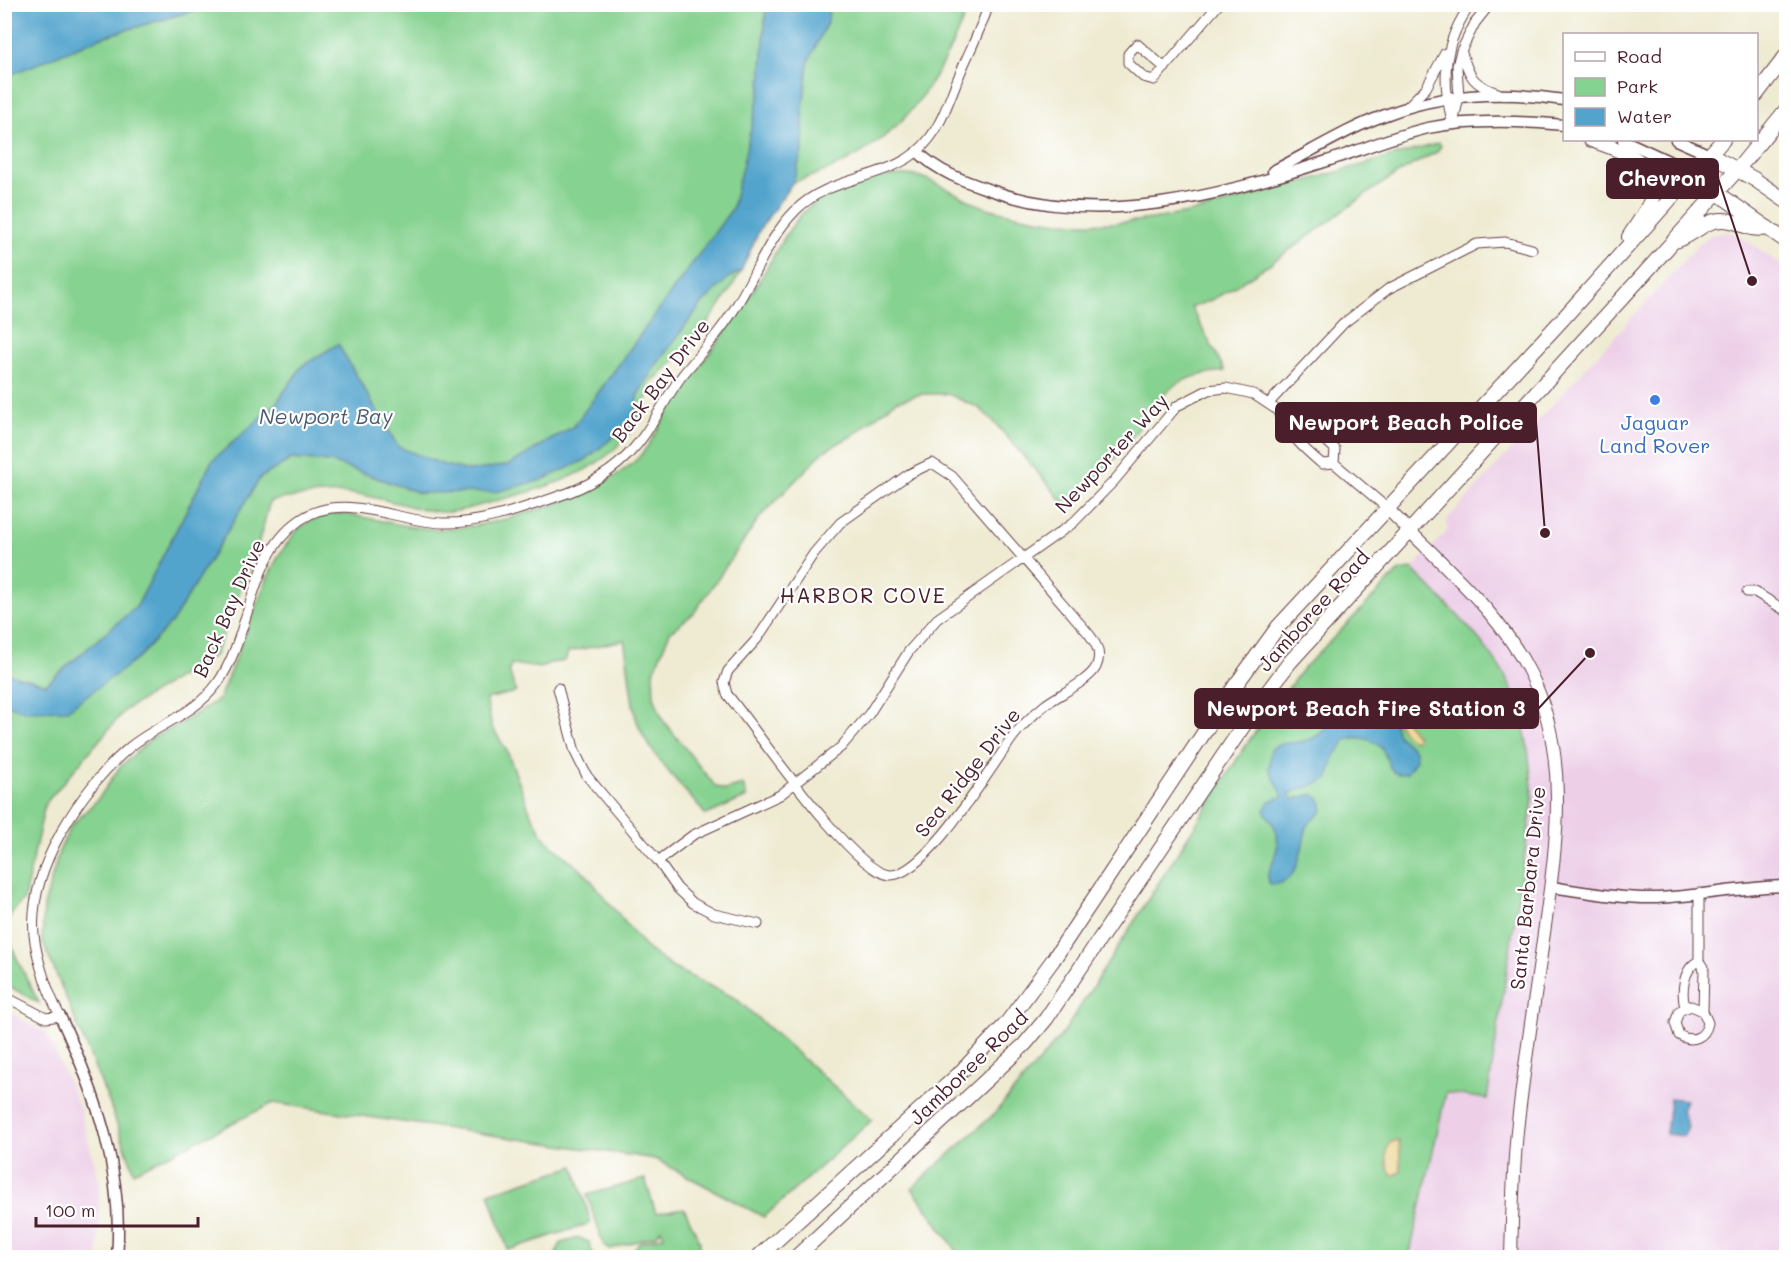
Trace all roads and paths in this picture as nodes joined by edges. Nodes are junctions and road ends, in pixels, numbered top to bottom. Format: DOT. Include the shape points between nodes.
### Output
graph roads {
  1 [pos="989,4"];
  2 [pos="1219,4"];
  3 [pos="1471,4"];
  4 [pos="1490,4"];
  5 [pos="1447,51"];
  6 [pos="1461,51"];
  7 [pos="1786,56"];
  8 [pos="1165,68"];
  9 [pos="1758,92"];
  10 [pos="1502,94"];
  11 [pos="1459,97"];
  12 [pos="1446,98"];
  13 [pos="1563,100"];
  14 [pos="1406,108"];
  15 [pos="1786,110"];
  16 [pos="1453,124"];
  17 [pos="1563,125"];
  18 [pos="1594,141"];
  19 [pos="1625,141"];
  20 [pos="1678,141"];
  21 [pos="1722,141"];
  22 [pos="918,152"];
  23 [pos="1710,155"];
  24 [pos="1737,170"];
  25 [pos="1693,176"];
  26 [pos="1251,182"];
  27 [pos="1718,192"];
  28 [pos="1786,201"];
  29 [pos="1768,228"];
  30 [pos="1786,241"];
  31 [pos="1673,242"];
  32 [pos="1532,249"];
  33 [pos="1613,264"];
  34 [pos="1269,403"];
  35 [pos="1277,410"];
  36 [pos="1312,433"];
  37 [pos="1302,443"];
  38 [pos="1334,463"];
  39 [pos="1387,508"];
  40 [pos="1409,532"];
  41 [pos="1024,558"];
  42 [pos="1747,592"];
  43 [pos="1786,611"];
  44 [pos="558,688"];
  45 [pos="797,783"];
  46 [pos="658,861"];
  47 [pos="1786,886"];
  48 [pos="1551,887"];
  49 [pos="1700,893"];
  50 [pos="758,924"];
  51 [pos="1699,962"];
  52 [pos="4,996"];
  53 [pos="1685,1007"];
  54 [pos="1703,1011"];
  55 [pos="60,1016"];
  56 [pos="117,1257"];
  57 [pos="757,1257"];
  58 [pos="795,1257"];
  59 [pos="1511,1257"];
  1 -- 22 [label="street, Back Bay Drive" via="941,120"];
  2 -- 8 [label="street"];
  3 -- 5 [label="street"];
  4 -- 6 [label="street" via="1475,22"];
  5 -- 12 [label="street"];
  5 -- 14 [label="street" via="1426,88"];
  6 -- 10 [label="street" via="1474,80"];
  6 -- 11 [label="street" via="1457,66"];
  7 -- 9 [label="main road"];
  10 -- 11 [label="street"];
  10 -- 13 [label="street"];
  11 -- 12 [label="street"];
  11 -- 16 [label="street"];
  12 -- 14 [label="street"];
  12 -- 16 [label="street"];
  14 -- 26 [label="street" via="1344,133"];
  15 -- 24 [label="main road, Jamboree Road"];
  16 -- 17 [label="street"];
  16 -- 26 [label="street"];
  18 -- 33 [label="main road" via="1630,155 1653,182 1651,201"];
  19 -- 25 [label="street"];
  20 -- 23 [label="street"];
  21 -- 23 [label="main road, Jamboree Road"];
  22 -- 26 [label="street" via="931,165 973,184 1047,204 1163,204"];
  22 -- 55 [label="street, Back Bay Drive" via="892,166 831,186 794,211 726,323 668,394 634,449 594,480 556,497 464,522 431,522 336,507 304,517 286,531 266,560 219,680 186,714 129,748 79,803 55,842 39,895 34,931 39,958"];
  23 -- 24 [label="main road"];
  23 -- 25 [label="main road, Jamboree Road"];
  24 -- 27 [label="main road, Jamboree Road"];
  24 -- 28 [label="main road"];
  25 -- 27 [label="main road"];
  25 -- 33 [label="main road, Jamboree Road"];
  27 -- 29 [label="main road"];
  27 -- 31 [label="main road, Jamboree Road"];
  29 -- 30 [label="main road"];
  29 -- 31 [label="main road" via="1753,231 1737,222 1720,220"];
  31 -- 40 [label="main road, Jamboree Road"];
  32 -- 34 [label="street" via="1505,242 1477,244 1388,289 1344,323"];
  33 -- 39 [label="main road, Jamboree Road"];
  34 -- 35 [label="street, Newporter Way"];
  34 -- 41 [label="street, Newporter Way" via="1253,394 1226,388 1208,390 1184,401 1164,419 1091,506"];
  35 -- 36 [label="street, Newporter Way" via="1294,417"];
  35 -- 37 [label="street, Newporter Way" via="1284,427"];
  36 -- 37 [label="street"];
  36 -- 38 [label="street, Newporter Way" via="1322,436 1335,449"];
  37 -- 38 [label="street, Newporter Way" via="1322,464"];
  38 -- 39 [label="street, Newporter Way"];
  39 -- 40 [label="main road, Santa Barbara Drive"];
  39 -- 57 [label="main road, Jamboree Road" via="1278,627 1006,1024 958,1075"];
  40 -- 48 [label="main road, Santa Barbara Drive" via="1506,633 1531,676 1548,724 1558,774"];
  40 -- 58 [label="main road, Jamboree Road" via="1290,662 1256,707 1039,1028"];
  41 -- 45 [label="street, Newporter Way" via="937,619 909,651 855,731"];
  41 -- 45 [label="street" via="952,476 932,464 909,474 840,523 814,553 757,639 728,671 724,682 728,694"];
  41 -- 45 [label="street, Sea Ridge Drive" via="1097,645 1095,669 1019,729 960,814 929,850 897,875 875,870 839,838"];
  42 -- 43 [label="street" via="1755,591"];
  44 -- 46 [label="street" via="575,752 587,777"];
  45 -- 46 [label="street, Newporter Way" via="759,806 693,835"];
  46 -- 50 [label="street" via="693,903 714,914"];
  47 -- 49 [label="street"];
  48 -- 49 [label="street" via="1618,897"];
  48 -- 59 [label="main road, Santa Barbara Drive" via="1517,1132"];
  49 -- 51 [label="street"];
  51 -- 53 [label="street" via="1688,969"];
  51 -- 54 [label="street" via="1704,974"];
  52 -- 55 [label="street" via="46,1018"];
  53 -- 54 [label="street"];
  53 -- 54 [label="street" via="1676,1016 1676,1029 1691,1040 1707,1029"];
  55 -- 56 [label="street, Back Bay Drive" via="85,1070 115,1172"];
}
